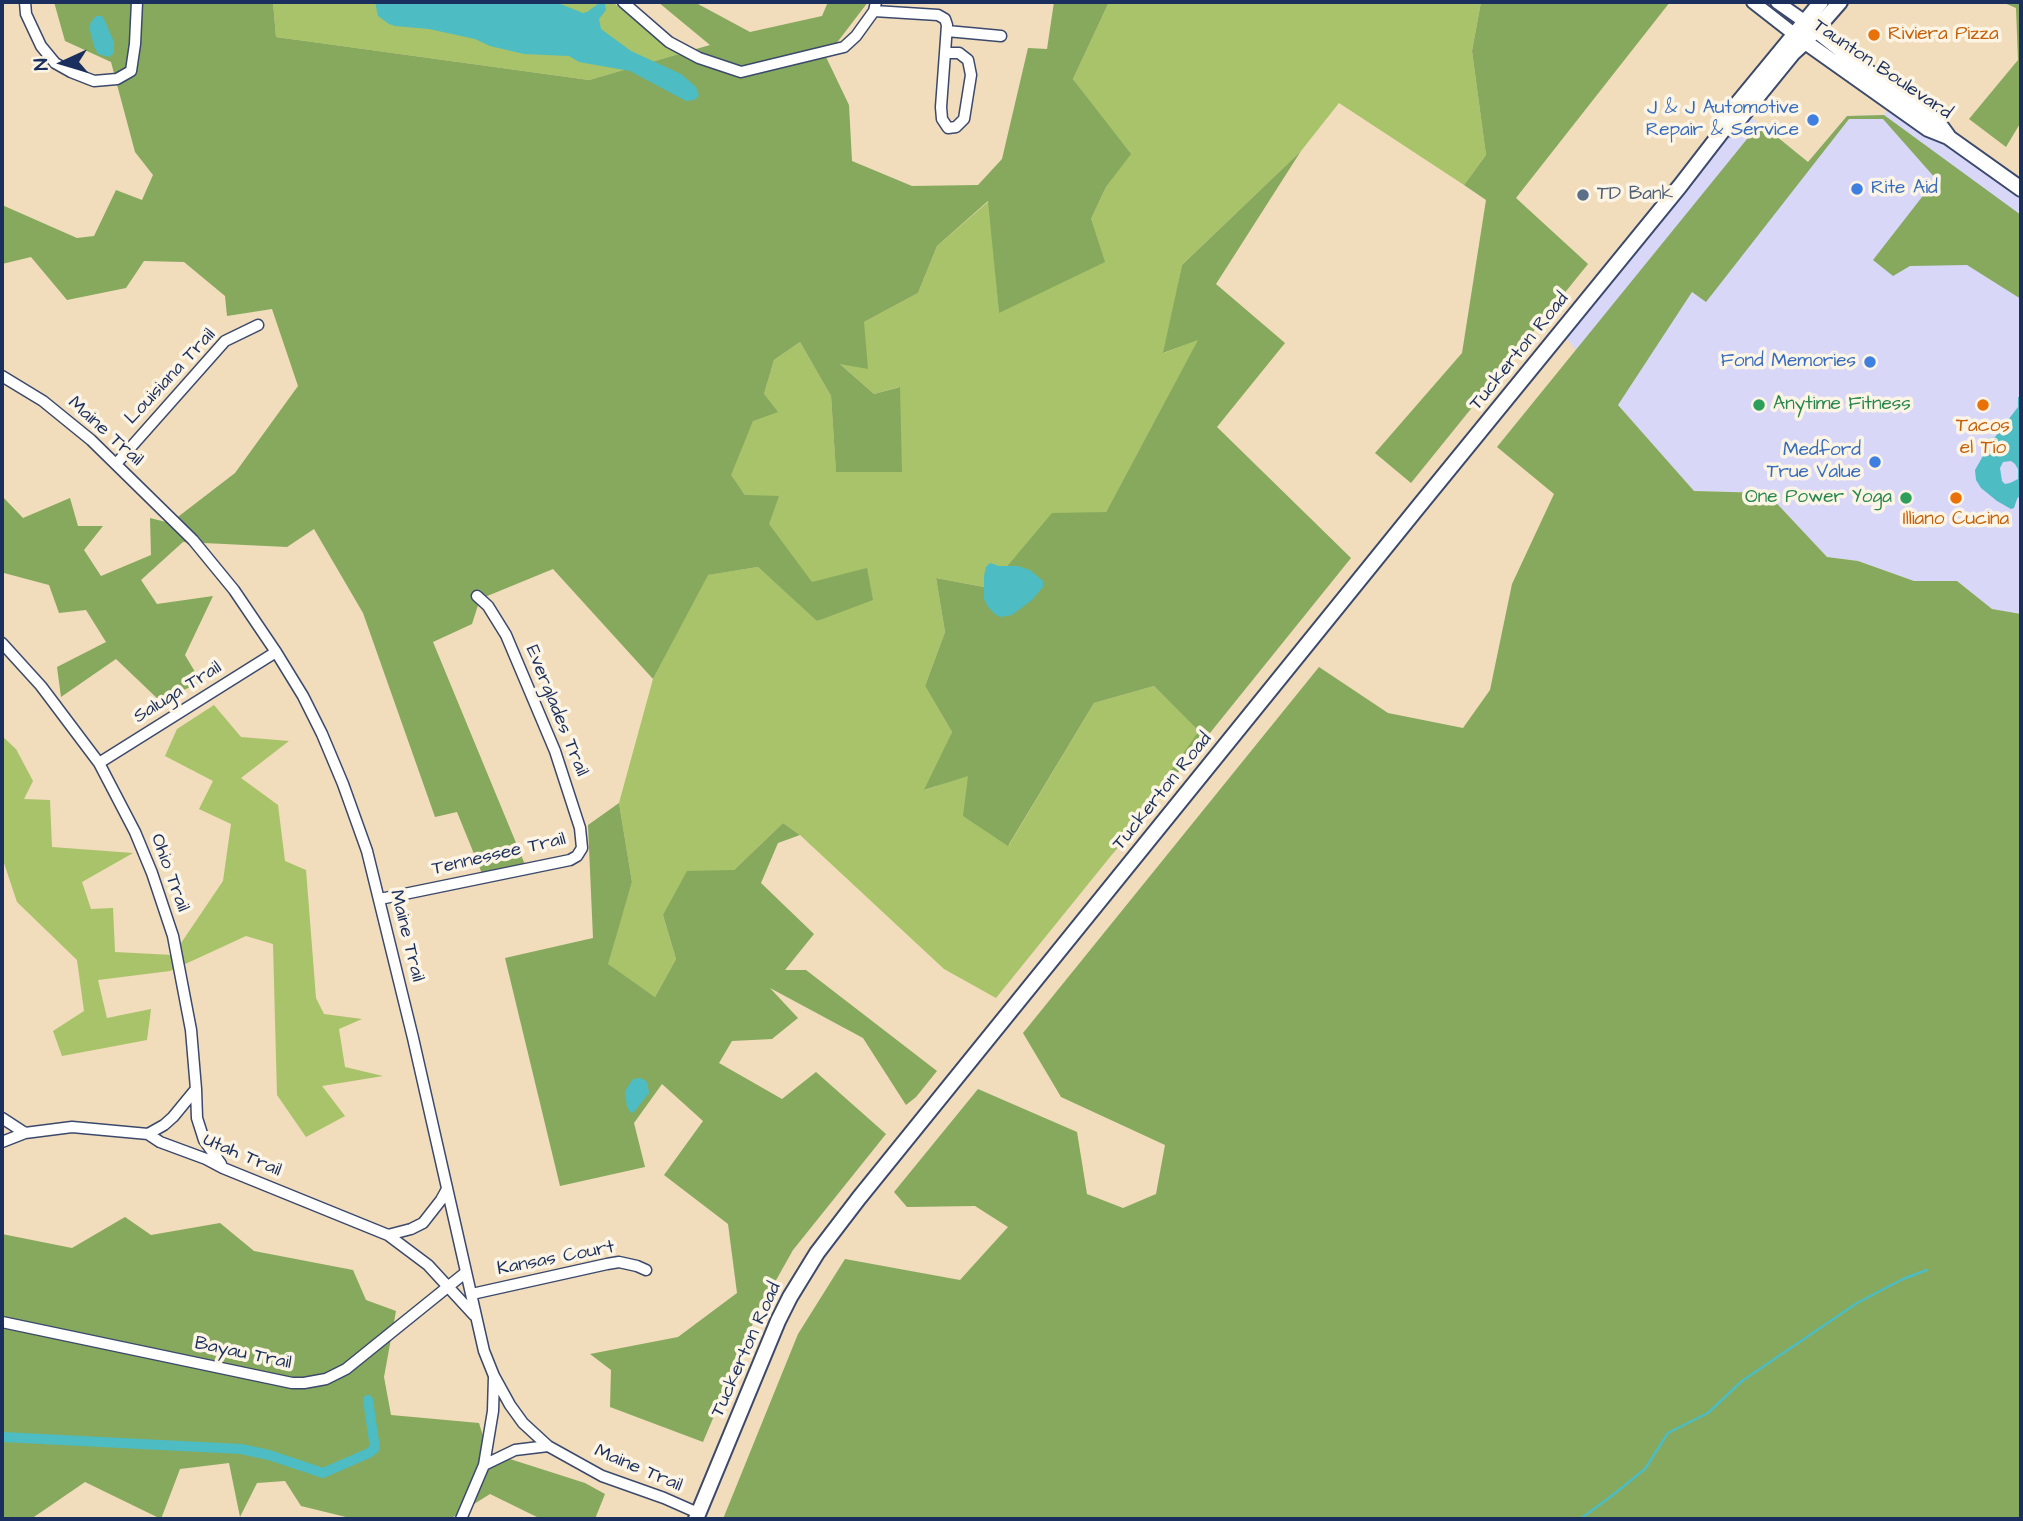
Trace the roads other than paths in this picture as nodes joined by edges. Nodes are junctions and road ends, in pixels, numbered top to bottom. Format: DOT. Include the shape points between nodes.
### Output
graph roads {
  1 [pos="25,2"];
  2 [pos="137,2"];
  3 [pos="623,2"];
  4 [pos="1752,2"];
  5 [pos="1777,2"];
  6 [pos="1821,2"];
  7 [pos="1840,2"];
  8 [pos="875,6"];
  9 [pos="1810,25"];
  10 [pos="947,31"];
  11 [pos="1001,36"];
  12 [pos="1800,38"];
  13 [pos="945,53"];
  14 [pos="1948,137"];
  15 [pos="2021,190"];
  16 [pos="258,325"];
  17 [pos="2,376"];
  18 [pos="116,464"];
  19 [pos="477,596"];
  20 [pos="2,643"];
  21 [pos="276,652"];
  22 [pos="99,763"];
  23 [pos="582,848"];
  24 [pos="380,899"];
  25 [pos="196,1089"];
  26 [pos="2,1118"];
  27 [pos="25,1133"];
  28 [pos="148,1134"];
  29 [pos="2,1142"];
  30 [pos="223,1168"];
  31 [pos="447,1189"];
  32 [pos="388,1235"];
  33 [pos="646,1270"];
  34 [pos="466,1273"];
  35 [pos="449,1286"];
  36 [pos="472,1294"];
  37 [pos="475,1316"];
  38 [pos="2,1322"];
  39 [pos="494,1376"];
  40 [pos="548,1446"];
  41 [pos="484,1465"];
  42 [pos="697,1516"];
  43 [pos="461,1519"];
  1 -- 2 [label="street" via="41,46 55,63 94,80 117,79 131,71"];
  3 -- 8 [label="street" via="669,42 741,72 844,47"];
  4 -- 12 [label="street"];
  5 -- 9 [label="street"];
  6 -- 9 [label="main road, Tuckerton Road"];
  7 -- 9 [label="main road, Tuckerton Road"];
  8 -- 10 [label="street" via="938,15 945,19"];
  9 -- 12 [label="main road, Tuckerton Road"];
  9 -- 14 [label="main road, Taunton Boulevard" via="1937,121"];
  10 -- 11 [label="street"];
  10 -- 13 [label="street"];
  12 -- 14 [label="main road, Taunton Boulevard" via="1928,129"];
  12 -- 42 [label="main road, Tuckerton Road" via="1724,121 1724,129 1680,187 817,1253 778,1321"];
  13 -- 13 [label="street" via="959,53 968,60 971,75 964,119 948,128 941,107"];
  14 -- 15 [label="main road, Taunton Boulevard"];
  16 -- 18 [label="street, Louisiana Trail" via="225,341"];
  17 -- 18 [label="street, Maine Trail" via="52,408"];
  18 -- 21 [label="street, Maine Trail" via="201,550"];
  19 -- 23 [label="street, Everglades Trail" via="506,635 555,751"];
  20 -- 22 [label="street, Ohio Trail" via="41,685"];
  21 -- 22 [label="street, Saluga Trail"];
  21 -- 24 [label="street, Maine Trail" via="323,734 363,838"];
  22 -- 25 [label="street, Ohio Trail" via="135,832 173,936 191,1030"];
  23 -- 24 [label="street, Tennessee Trail" via="570,860"];
  24 -- 31 [label="street, Maine Trail"];
  25 -- 28 [label="street" via="173,1117"];
  25 -- 30 [label="street, Ohio Trail" via="197,1118 204,1140"];
  26 -- 27 [label="street"];
  27 -- 28 [label="street, Utah Trail" via="72,1127"];
  27 -- 29 [label="street, Utah Trail"];
  28 -- 30 [label="street, Utah Trail"];
  30 -- 32 [label="street, Utah Trail"];
  31 -- 32 [label="street" via="423,1223"];
  31 -- 34 [label="street, Maine Trail"];
  32 -- 35 [label="street, Utah Trail"];
  33 -- 36 [label="street, Kansas Court" via="619,1262"];
  34 -- 35 [label="street"];
  34 -- 36 [label="street, Maine Trail"];
  35 -- 37 [label="street, Utah Trail"];
  35 -- 38 [label="street, Bayau Trail" via="346,1369 304,1383"];
  36 -- 37 [label="street, Maine Trail"];
  37 -- 39 [label="street, Maine Trail"];
  39 -- 40 [label="street, Maine Trail" via="523,1423"];
  39 -- 41 [label="street"];
  40 -- 41 [label="street" via="515,1450"];
  40 -- 42 [label="street, Maine Trail"];
  41 -- 43 [label="street"];
}
